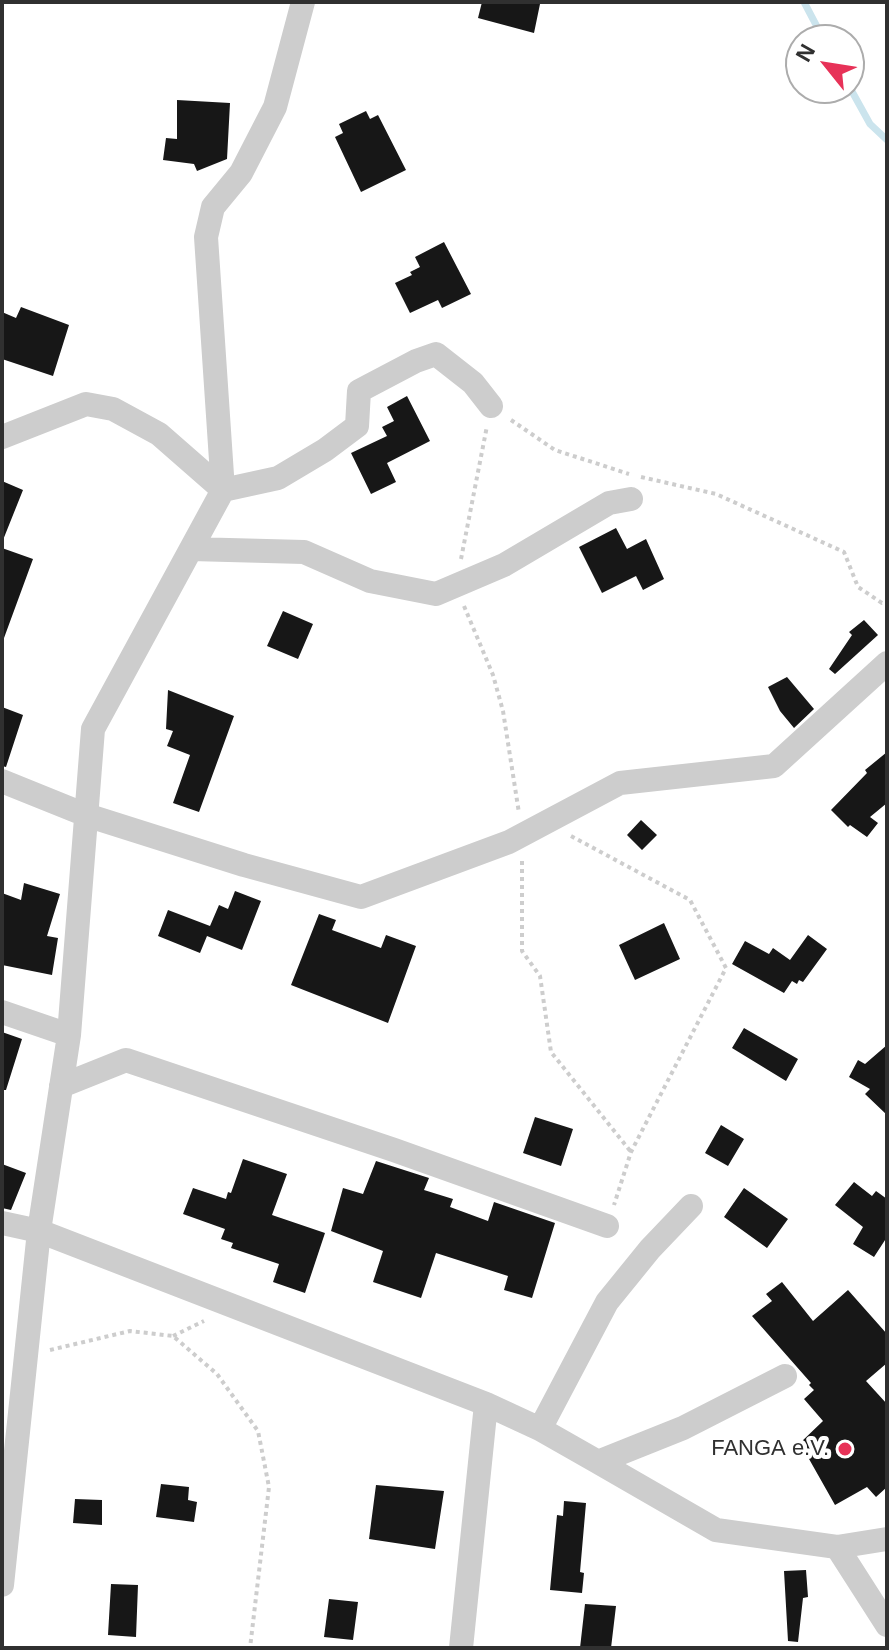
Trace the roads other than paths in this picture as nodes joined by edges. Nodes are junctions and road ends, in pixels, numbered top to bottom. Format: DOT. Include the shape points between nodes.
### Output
graph roads {
  1 [pos="303,2"];
  2 [pos="491,406"];
  3 [pos="2,437"];
  4 [pos="223,490"];
  5 [pos="631,499"];
  6 [pos="191,549"];
  7 [pos="887,663"];
  8 [pos="2,781"];
  9 [pos="86,815"];
  10 [pos="2,1012"];
  11 [pos="69,1035"];
  12 [pos="61,1086"];
  13 [pos="691,1206"];
  14 [pos="2,1223"];
  15 [pos="607,1226"];
  16 [pos="39,1231"];
  17 [pos="785,1376"];
  18 [pos="486,1404"];
  19 [pos="540,1429"];
  20 [pos="598,1462"];
  21 [pos="887,1539"];
  22 [pos="837,1547"];
  23 [pos="2,1585"];
  24 [pos="887,1625"];
  25 [pos="461,1648"];
  1 -- 4 [label="street" via="275,107 241,173 213,207 206,237"];
  2 -- 4 [label="street" via="473,383 436,354 359,391 357,426 325,450 278,478"];
  3 -- 4 [label="street" via="86,404 113,409 159,434"];
  4 -- 6 [label="street"];
  5 -- 6 [label="street" via="609,503 504,565 436,594 370,581 304,552"];
  6 -- 9 [label="street" via="93,729"];
  7 -- 9 [label="street" via="774,766 620,783 530,831 361,897"];
  8 -- 9 [label="street"];
  9 -- 11 [label="street"];
  10 -- 11 [label="street"];
  11 -- 12 [label="street"];
  12 -- 15 [label="street" via="126,1060"];
  12 -- 16 [label="street"];
  13 -- 19 [label="street" via="607,1302"];
  14 -- 16 [label="street"];
  16 -- 18 [label="street"];
  16 -- 23 [label="street"];
  17 -- 20 [label="street" via="683,1428"];
  18 -- 19 [label="street"];
  18 -- 25 [label="street"];
  19 -- 20 [label="street"];
  20 -- 22 [label="street" via="716,1530"];
  21 -- 22 [label="street"];
  22 -- 24 [label="street"];
}
